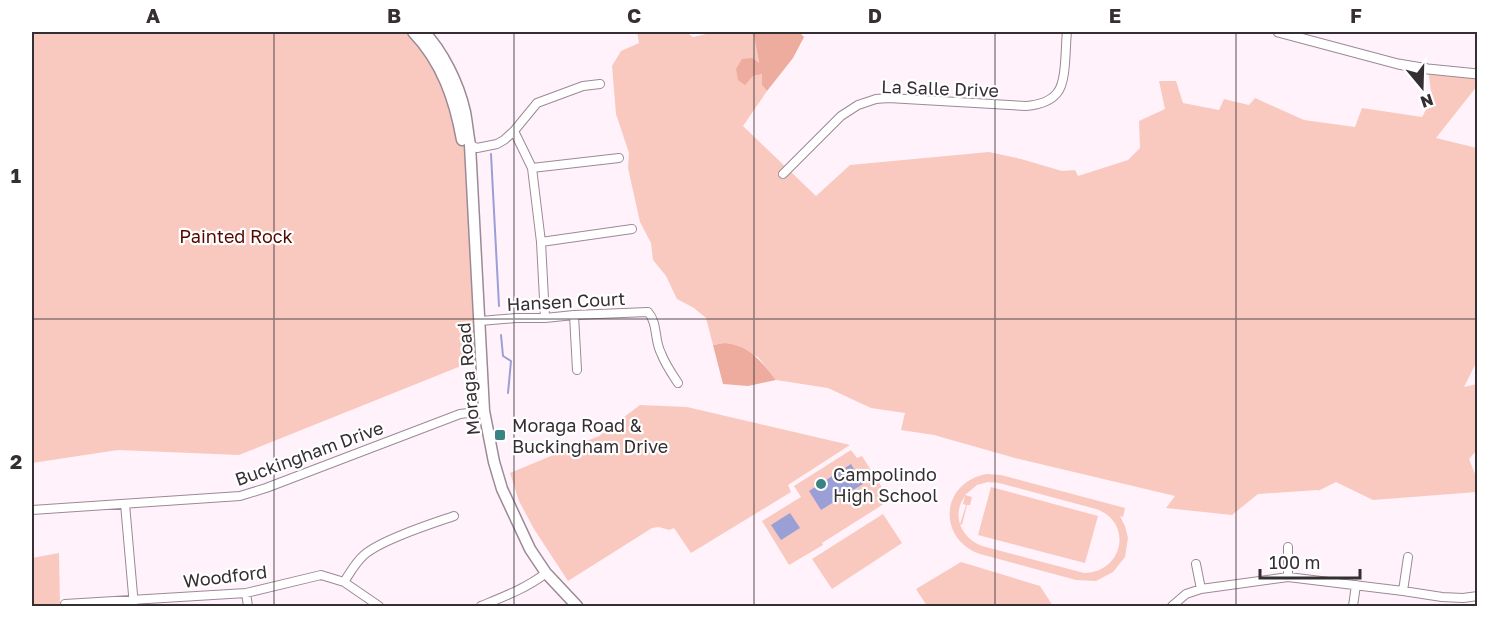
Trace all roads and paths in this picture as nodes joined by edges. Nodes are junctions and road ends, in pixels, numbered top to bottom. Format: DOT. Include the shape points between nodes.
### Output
graph roads {
  1 [pos="413,32"];
  2 [pos="424,32"];
  3 [pos="1067,32"];
  4 [pos="1278,32"];
  5 [pos="1478,74"];
  6 [pos="600,84"];
  7 [pos="514,131"];
  8 [pos="470,146"];
  9 [pos="619,158"];
  10 [pos="532,168"];
  11 [pos="783,174"];
  12 [pos="472,196"];
  13 [pos="632,229"];
  14 [pos="541,242"];
  15 [pos="574,315"];
  16 [pos="545,318"];
  17 [pos="480,321"];
  18 [pos="577,370"];
  19 [pos="678,383"];
  20 [pos="484,411"];
  21 [pos="125,504"];
  22 [pos="32,510"];
  23 [pos="454,516"];
  24 [pos="1288,547"];
  25 [pos="1408,557"];
  26 [pos="1196,564"];
  27 [pos="546,573"];
  28 [pos="1288,578"];
  29 [pos="344,582"];
  30 [pos="1356,585"];
  31 [pos="1201,589"];
  32 [pos="1403,591"];
  33 [pos="246,593"];
  34 [pos="1478,596"];
  35 [pos="134,603"];
  36 [pos="65,604"];
  37 [pos="248,606"];
  38 [pos="379,606"];
  39 [pos="481,606"];
  40 [pos="577,606"];
  41 [pos="1172,606"];
  42 [pos="1353,606"];
  1 -- 12 [label="main road, Moraga Road" via="436,61 447,84 457,113"];
  2 -- 8 [label="main road, Moraga Road" via="454,81 465,111"];
  3 -- 11 [label="street, La Salle Drive" via="1063,81 1058,93 1048,100 1026,106 876,99 841,116"];
  4 -- 5 [label="street" via="1398,63"];
  6 -- 7 [label="street" via="537,103"];
  7 -- 8 [label="street" via="497,144"];
  7 -- 10 [label="street"];
  8 -- 12 [label="main road, Moraga Road"];
  9 -- 10 [label="street"];
  10 -- 14 [label="street"];
  12 -- 17 [label="main road, Moraga Road"];
  13 -- 14 [label="street"];
  14 -- 16 [label="street"];
  15 -- 16 [label="street, Hansen Court"];
  15 -- 18 [label="street"];
  15 -- 19 [label="street, Hansen Court" via="648,312 654,321 660,352"];
  16 -- 17 [label="street, Hansen Court"];
  17 -- 20 [label="main road, Moraga Road"];
  20 -- 21 [label="street, Buckingham Drive" via="460,414 240,496"];
  20 -- 27 [label="main road, Moraga Road" via="502,489 530,549"];
  21 -- 22 [label="street, Buckingham Drive"];
  21 -- 35 [label="street"];
  23 -- 29 [label="street" via="369,551"];
  24 -- 28 [label="street"];
  25 -- 32 [label="street"];
  26 -- 31 [label="street"];
  27 -- 39 [label="street"];
  27 -- 40 [label="main road, Moraga Road"];
  28 -- 30 [label="street"];
  28 -- 31 [label="street"];
  29 -- 33 [label="street, Woodford" via="321,574"];
  29 -- 38 [label="street, Woodford"];
  30 -- 32 [label="street"];
  30 -- 42 [label="street"];
  31 -- 41 [label="street" via="1186,594"];
  32 -- 34 [label="street" via="1442,597"];
  33 -- 35 [label="street, Woodford"];
  33 -- 37 [label="street"];
  35 -- 36 [label="street, Woodford"];
}
